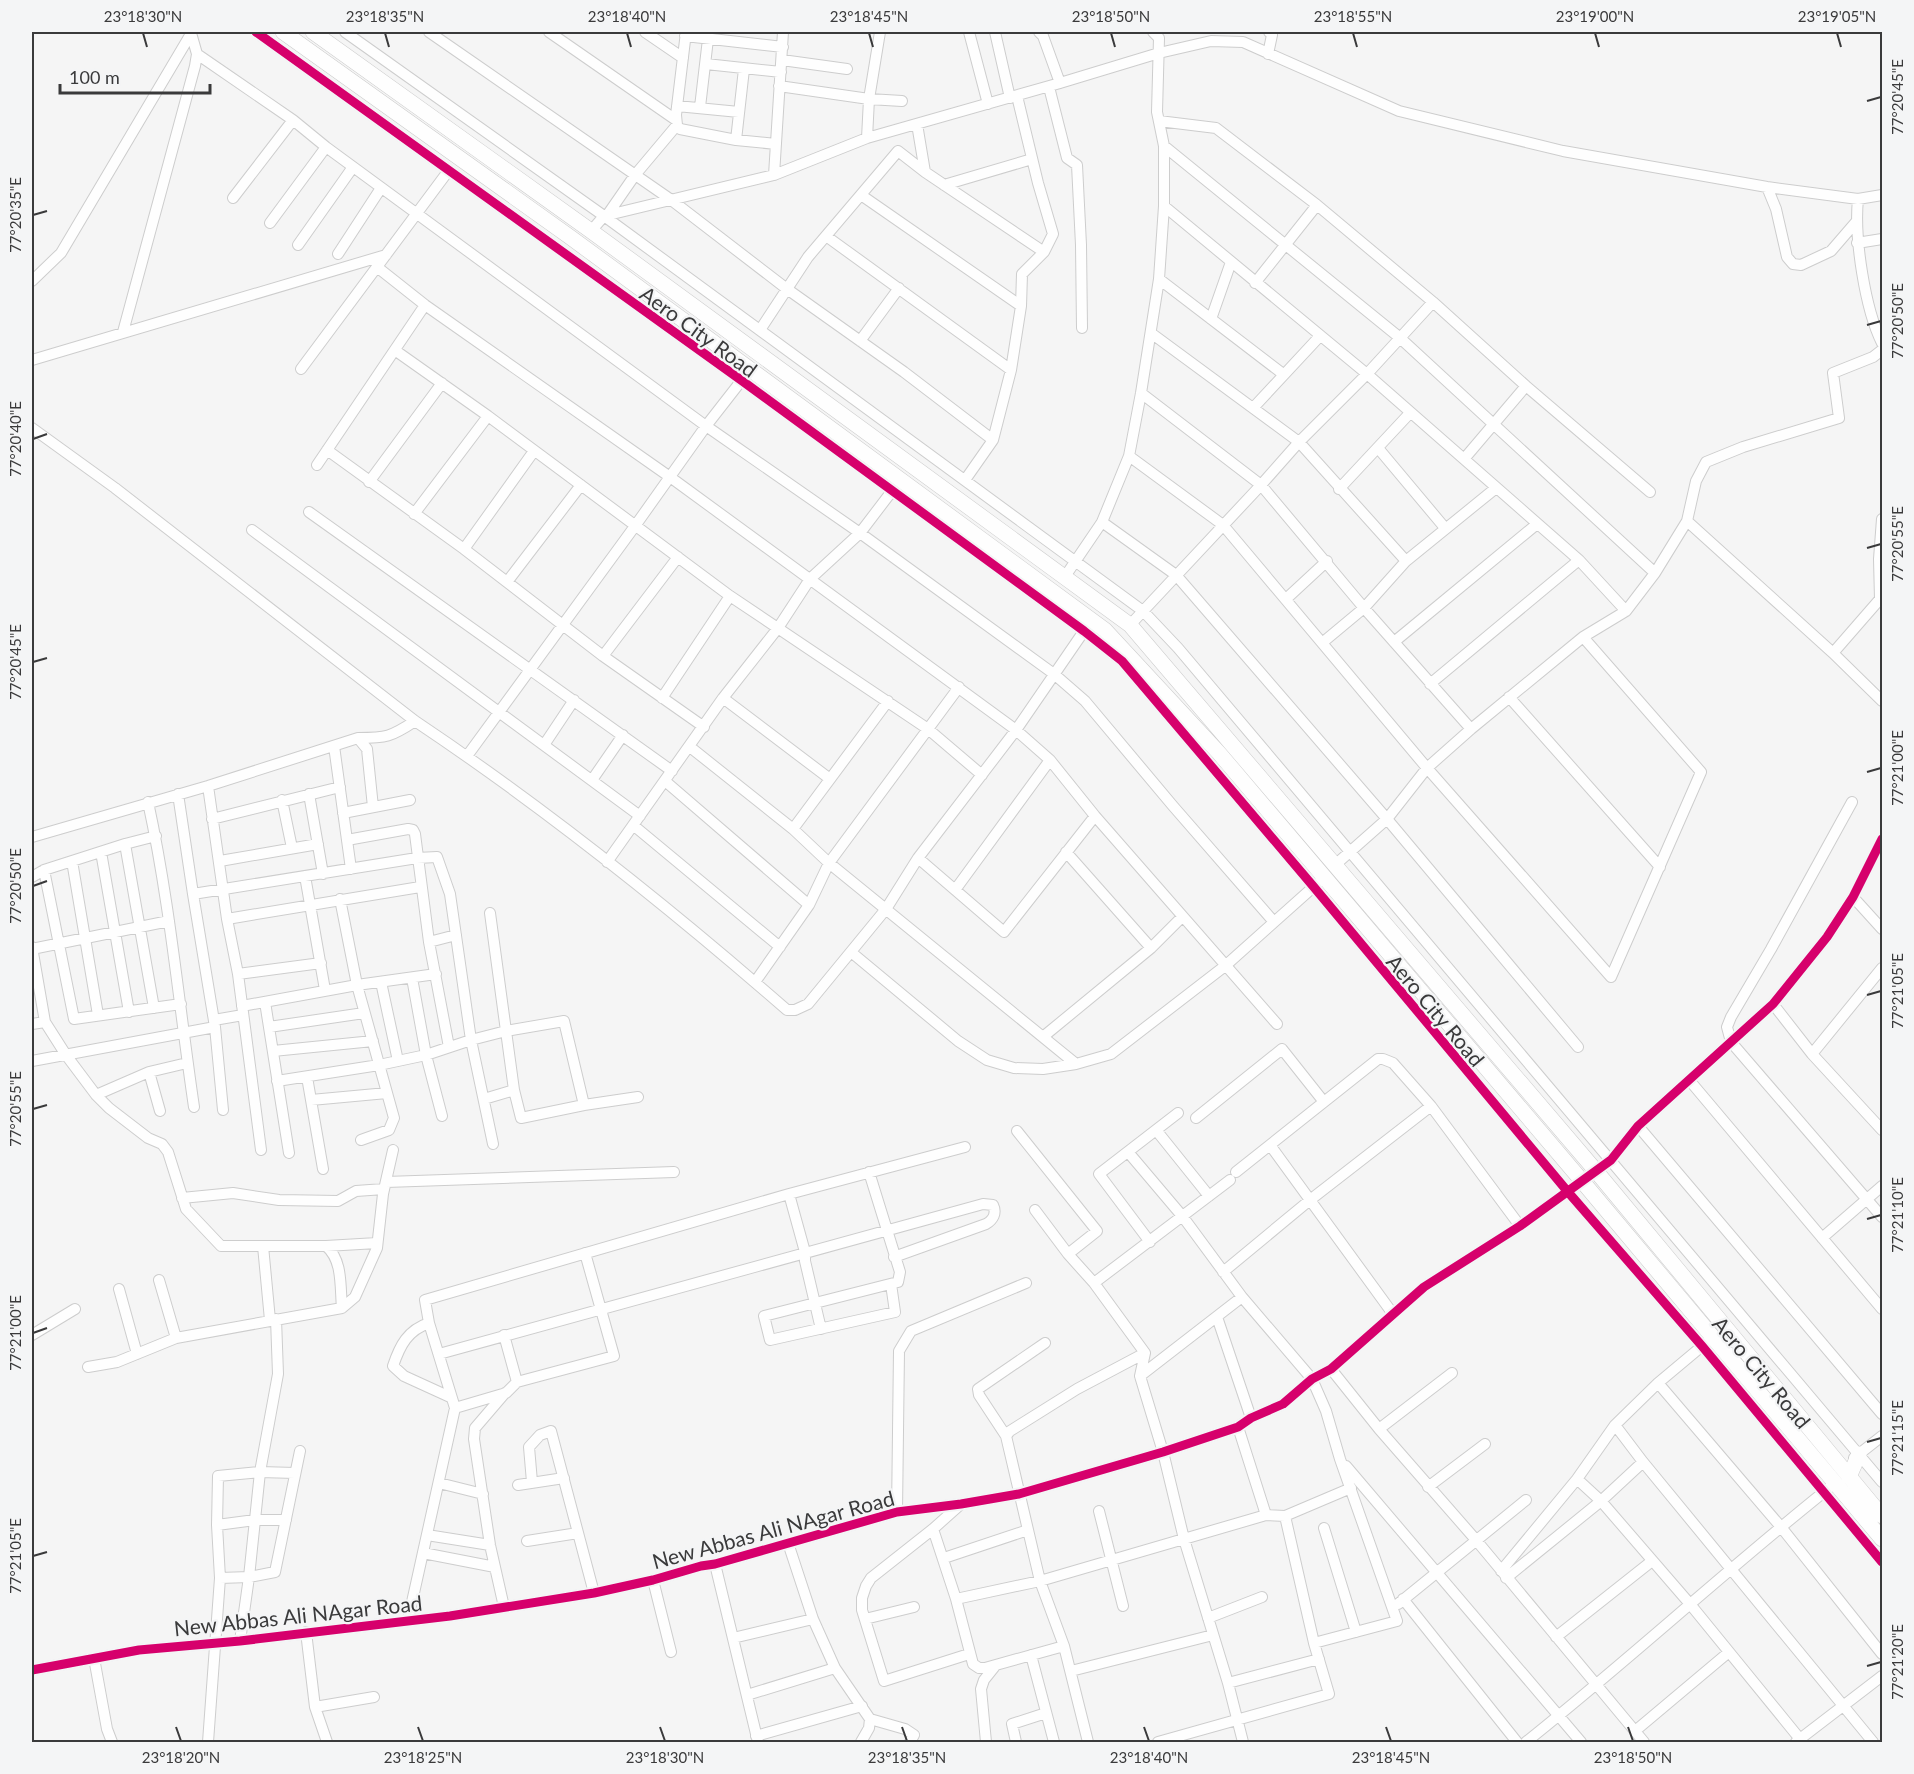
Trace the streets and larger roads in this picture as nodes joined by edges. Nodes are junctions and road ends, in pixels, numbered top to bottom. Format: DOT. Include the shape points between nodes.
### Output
graph roads {
  1 [pos="191,32"];
  2 [pos="256,32"];
  3 [pos="283,32"];
  4 [pos="313,32"];
  5 [pos="345,32"];
  6 [pos="429,32"];
  7 [pos="549,32"];
  8 [pos="645,32"];
  9 [pos="748,32"];
  10 [pos="783,32"];
  11 [pos="880,32"];
  12 [pos="969,32"];
  13 [pos="995,32"];
  14 [pos="1039,32"];
  15 [pos="1153,32"];
  16 [pos="1269,32"];
  17 [pos="686,34"];
  18 [pos="708,39"];
  19 [pos="746,45"];
  20 [pos="783,47"];
  21 [pos="1159,53"];
  22 [pos="197,54"];
  23 [pos="1268,54"];
  24 [pos="683,58"];
  25 [pos="706,64"];
  26 [pos="782,66"];
  27 [pos="744,69"];
  28 [pos="848,69"];
  29 [pos="1060,83"];
  30 [pos="779,86"];
  31 [pos="1049,87"];
  32 [pos="1014,97"];
  33 [pos="869,99"];
  34 [pos="902,101"];
  35 [pos="988,104"];
  36 [pos="677,106"];
  37 [pos="700,107"];
  38 [pos="739,112"];
  39 [pos="293,120"];
  40 [pos="1159,122"];
  41 [pos="676,123"];
  42 [pos="917,124"];
  43 [pos="867,138"];
  44 [pos="736,140"];
  45 [pos="776,144"];
  46 [pos="1164,146"];
  47 [pos="326,147"];
  48 [pos="1032,159"];
  49 [pos="354,167"];
  50 [pos="449,170"];
  51 [pos="925,172"];
  52 [pos="635,175"];
  53 [pos="774,175"];
  54 [pos="944,185"];
  55 [pos="1767,187"];
  56 [pos="381,188"];
  57 [pos="861,195"];
  58 [pos="1882,195"];
  59 [pos="233,198"];
  60 [pos="670,199"];
  61 [pos="1858,199"];
  62 [pos="1317,205"];
  63 [pos="1164,206"];
  64 [pos="418,214"];
  65 [pos="606,215"];
  66 [pos="1856,222"];
  67 [pos="270,223"];
  68 [pos="591,231"];
  69 [pos="826,236"];
  70 [pos="1882,239"];
  71 [pos="1857,243"];
  72 [pos="298,245"];
  73 [pos="1284,245"];
  74 [pos="1044,252"];
  75 [pos="338,254"];
  76 [pos="386,255"];
  77 [pos="1231,262"];
  78 [pos="376,267"];
  79 [pos="1159,279"];
  80 [pos="32,281"];
  81 [pos="1255,283"];
  82 [pos="899,288"];
  83 [pos="787,290"];
  84 [pos="1433,302"];
  85 [pos="425,305"];
  86 [pos="1021,306"];
  87 [pos="1211,319"];
  88 [pos="1082,328"];
  89 [pos="760,330"];
  90 [pos="123,332"];
  91 [pos="1151,333"];
  92 [pos="1320,336"];
  93 [pos="1399,337"];
  94 [pos="860,341"];
  95 [pos="1882,343"];
  96 [pos="1882,350"];
  97 [pos="396,351"];
  98 [pos="32,360"];
  99 [pos="301,369"];
  100 [pos="1011,370"];
  101 [pos="746,374"];
  102 [pos="1283,374"];
  103 [pos="1367,374"];
  104 [pos="442,383"];
  105 [pos="1526,386"];
  106 [pos="1142,393"];
  107 [pos="1253,408"];
  108 [pos="1410,413"];
  109 [pos="488,416"];
  110 [pos="1494,424"];
  111 [pos="706,426"];
  112 [pos="32,428"];
  113 [pos="993,440"];
  114 [pos="1299,442"];
  115 [pos="1378,448"];
  116 [pos="327,450"];
  117 [pos="534,452"];
  118 [pos="1129,456"];
  119 [pos="1464,459"];
  120 [pos="317,465"];
  121 [pos="914,467"];
  122 [pos="670,477"];
  123 [pos="965,480"];
  124 [pos="369,482"];
  125 [pos="581,485"];
  126 [pos="1261,485"];
  127 [pos="897,486"];
  128 [pos="1496,488"];
  129 [pos="1339,489"];
  130 [pos="1650,492"];
  131 [pos="309,512"];
  132 [pos="414,514"];
  133 [pos="1882,519"];
  134 [pos="1687,521"];
  135 [pos="1102,522"];
  136 [pos="1537,524"];
  137 [pos="1223,525"];
  138 [pos="635,526"];
  139 [pos="1445,528"];
  140 [pos="252,530"];
  141 [pos="860,533"];
  142 [pos="464,549"];
  143 [pos="678,557"];
  144 [pos="1881,557"];
  145 [pos="1075,561"];
  146 [pos="1326,561"];
  147 [pos="1406,561"];
  148 [pos="1579,561"];
  149 [pos="1655,573"];
  150 [pos="1176,574"];
  151 [pos="1064,578"];
  152 [pos="810,579"];
  153 [pos="507,582"];
  154 [pos="730,596"];
  155 [pos="1286,599"];
  156 [pos="1364,608"];
  157 [pos="1143,611"];
  158 [pos="1626,611"];
  159 [pos="562,624"];
  160 [pos="1130,626"];
  161 [pos="778,628"];
  162 [pos="1084,632"];
  163 [pos="1583,637"];
  164 [pos="1394,642"];
  165 [pos="1322,644"];
  166 [pos="1833,653"];
  167 [pos="603,656"];
  168 [pos="531,670"];
  169 [pos="1054,674"];
  170 [pos="1430,684"];
  171 [pos="959,687"];
  172 [pos="663,698"];
  173 [pos="723,698"];
  174 [pos="1509,698"];
  175 [pos="574,700"];
  176 [pos="1882,700"];
  177 [pos="888,701"];
  178 [pos="498,712"];
  179 [pos="415,721"];
  180 [pos="704,727"];
  181 [pos="928,729"];
  182 [pos="1471,729"];
  183 [pos="1016,730"];
  184 [pos="623,735"];
  185 [pos="358,738"];
  186 [pos="544,745"];
  187 [pos="334,746"];
  188 [pos="690,747"];
  189 [pos="467,756"];
  190 [pos="1050,760"];
  191 [pos="1427,768"];
  192 [pos="672,771"];
  193 [pos="982,775"];
  194 [pos="830,779"];
  195 [pos="591,780"];
  196 [pos="665,781"];
  197 [pos="208,786"];
  198 [pos="340,787"];
  199 [pos="178,794"];
  200 [pos="309,794"];
  201 [pos="282,800"];
  202 [pos="410,800"];
  203 [pos="148,802"];
  204 [pos="1851,802"];
  205 [pos="373,807"];
  206 [pos="343,813"];
  207 [pos="1095,816"];
  208 [pos="212,819"];
  209 [pos="1387,819"];
  210 [pos="636,820"];
  211 [pos="793,830"];
  212 [pos="156,836"];
  213 [pos="32,837"];
  214 [pos="347,840"];
  215 [pos="125,844"];
  216 [pos="318,844"];
  217 [pos="1881,844"];
  218 [pos="292,848"];
  219 [pos="101,852"];
  220 [pos="1066,852"];
  221 [pos="1350,852"];
  222 [pos="417,858"];
  223 [pos="918,858"];
  224 [pos="72,861"];
  225 [pos="220,861"];
  226 [pos="608,862"];
  227 [pos="829,863"];
  228 [pos="1335,865"];
  229 [pos="1659,867"];
  230 [pos="351,868"];
  231 [pos="44,870"];
  232 [pos="322,874"];
  233 [pos="305,876"];
  234 [pos="32,877"];
  235 [pos="1318,882"];
  236 [pos="420,887"];
  237 [pos="223,889"];
  238 [pos="955,890"];
  239 [pos="193,894"];
  240 [pos="1853,897"];
  241 [pos="340,899"];
  242 [pos="311,905"];
  243 [pos="809,905"];
  244 [pos="886,909"];
  245 [pos="490,913"];
  246 [pos="1182,917"];
  247 [pos="227,919"];
  248 [pos="169,921"];
  249 [pos="1274,921"];
  250 [pos="140,927"];
  251 [pos="1882,929"];
  252 [pos="115,931"];
  253 [pos="456,935"];
  254 [pos="85,938"];
  255 [pos="429,942"];
  256 [pos="59,944"];
  257 [pos="780,947"];
  258 [pos="32,948"];
  259 [pos="1151,948"];
  260 [pos="851,951"];
  261 [pos="321,963"];
  262 [pos="1225,966"];
  263 [pos="1882,968"];
  264 [pos="238,974"];
  265 [pos="436,974"];
  266 [pos="412,978"];
  267 [pos="381,982"];
  268 [pos="755,982"];
  269 [pos="357,985"];
  270 [pos="326,990"];
  271 [pos="266,1002"];
  272 [pos="181,1004"];
  273 [pos="1773,1004"];
  274 [pos="154,1008"];
  275 [pos="242,1010"];
  276 [pos="129,1012"];
  277 [pos="364,1013"];
  278 [pos="98,1015"];
  279 [pos="45,1022"];
  280 [pos="215,1023"];
  281 [pos="32,1024"];
  282 [pos="1277,1024"];
  283 [pos="269,1027"];
  284 [pos="184,1031"];
  285 [pos="506,1031"];
  286 [pos="1044,1036"];
  287 [pos="471,1040"];
  288 [pos="373,1041"];
  289 [pos="1731,1042"];
  290 [pos="449,1047"];
  291 [pos="1578,1047"];
  292 [pos="273,1051"];
  293 [pos="1812,1054"];
  294 [pos="66,1055"];
  295 [pos="426,1055"];
  296 [pos="32,1061"];
  297 [pos="398,1061"];
  298 [pos="187,1063"];
  299 [pos="1076,1064"];
  300 [pos="379,1065"];
  301 [pos="149,1072"];
  302 [pos="307,1077"];
  303 [pos="277,1081"];
  304 [pos="1690,1081"];
  305 [pos="514,1090"];
  306 [pos="387,1093"];
  307 [pos="96,1095"];
  308 [pos="638,1097"];
  309 [pos="484,1099"];
  310 [pos="311,1100"];
  311 [pos="1324,1102"];
  312 [pos="584,1105"];
  313 [pos="1431,1106"];
  314 [pos="194,1107"];
  315 [pos="223,1110"];
  316 [pos="160,1111"];
  317 [pos="1178,1113"];
  318 [pos="442,1116"];
  319 [pos="1196,1118"];
  320 [pos="1880,1121"];
  321 [pos="1638,1126"];
  322 [pos="1156,1130"];
  323 [pos="1017,1131"];
  324 [pos="361,1140"];
  325 [pos="493,1144"];
  326 [pos="1270,1145"];
  327 [pos="965,1147"];
  328 [pos="261,1150"];
  329 [pos="393,1150"];
  330 [pos="1128,1152"];
  331 [pos="289,1154"];
  332 [pos="1611,1160"];
  333 [pos="322,1170"];
  334 [pos="1596,1171"];
  335 [pos="674,1172"];
  336 [pos="869,1172"];
  337 [pos="1582,1181"];
  338 [pos="385,1186"];
  339 [pos="1882,1186"];
  340 [pos="1568,1192"];
  341 [pos="789,1194"];
  342 [pos="1209,1196"];
  343 [pos="182,1198"];
  344 [pos="1867,1199"];
  345 [pos="1311,1200"];
  346 [pos="1035,1210"];
  347 [pos="1183,1217"];
  348 [pos="1882,1217"];
  349 [pos="1520,1226"];
  350 [pos="886,1230"];
  351 [pos="1822,1238"];
  352 [pos="1150,1242"];
  353 [pos="377,1243"];
  354 [pos="262,1246"];
  355 [pos="326,1246"];
  356 [pos="805,1252"];
  357 [pos="585,1253"];
  358 [pos="1068,1254"];
  359 [pos="894,1257"];
  360 [pos="1223,1272"];
  361 [pos="159,1280"];
  362 [pos="1026,1283"];
  363 [pos="1094,1283"];
  364 [pos="891,1284"];
  365 [pos="119,1289"];
  366 [pos="1242,1297"];
  367 [pos="815,1304"];
  368 [pos="342,1308"];
  369 [pos="600,1308"];
  370 [pos="75,1309"];
  371 [pos="1882,1310"];
  372 [pos="1393,1314"];
  373 [pos="1217,1317"];
  374 [pos="273,1319"];
  375 [pos="429,1323"];
  376 [pos="821,1329"];
  377 [pos="32,1335"];
  378 [pos="504,1335"];
  379 [pos="176,1338"];
  380 [pos="1708,1342"];
  381 [pos="1045,1343"];
  382 [pos="1145,1353"];
  383 [pos="137,1354"];
  384 [pos="439,1354"];
  385 [pos="88,1367"];
  386 [pos="1331,1369"];
  387 [pos="1452,1373"];
  388 [pos="1140,1376"];
  389 [pos="1312,1379"];
  390 [pos="517,1382"];
  391 [pos="1658,1383"];
  392 [pos="506,1393"];
  393 [pos="452,1402"];
  394 [pos="1882,1414"];
  395 [pos="1251,1418"];
  396 [pos="1615,1425"];
  397 [pos="1238,1427"];
  398 [pos="1379,1429"];
  399 [pos="1006,1436"];
  400 [pos="1882,1436"];
  401 [pos="1485,1444"];
  402 [pos="300,1451"];
  403 [pos="1163,1452"];
  404 [pos="1859,1454"];
  405 [pos="1340,1459"];
  406 [pos="1642,1462"];
  407 [pos="260,1472"];
  408 [pos="1845,1472"];
  409 [pos="295,1473"];
  410 [pos="564,1478"];
  411 [pos="1577,1479"];
  412 [pos="532,1482"];
  413 [pos="1882,1482"];
  414 [pos="439,1483"];
  415 [pos="518,1485"];
  416 [pos="1428,1487"];
  417 [pos="1829,1487"];
  418 [pos="1351,1488"];
  419 [pos="483,1494"];
  420 [pos="1019,1494"];
  421 [pos="1526,1500"];
  422 [pos="1601,1501"];
  423 [pos="961,1504"];
  424 [pos="1099,1511"];
  425 [pos="897,1512"];
  426 [pos="1266,1515"];
  427 [pos="1285,1516"];
  428 [pos="1882,1516"];
  429 [pos="255,1520"];
  430 [pos="286,1520"];
  431 [pos="217,1525"];
  432 [pos="1781,1527"];
  433 [pos="1324,1528"];
  434 [pos="933,1529"];
  435 [pos="1028,1530"];
  436 [pos="578,1533"];
  437 [pos="427,1535"];
  438 [pos="1184,1539"];
  439 [pos="1882,1539"];
  440 [pos="1476,1540"];
  441 [pos="527,1541"];
  442 [pos="788,1543"];
  443 [pos="490,1545"];
  444 [pos="423,1553"];
  445 [pos="944,1558"];
  446 [pos="1112,1560"];
  447 [pos="1652,1561"];
  448 [pos="1882,1562"];
  449 [pos="715,1564"];
  450 [pos="495,1567"];
  451 [pos="1731,1570"];
  452 [pos="1436,1571"];
  453 [pos="1504,1575"];
  454 [pos="249,1577"];
  455 [pos="220,1578"];
  456 [pos="653,1580"];
  457 [pos="1041,1581"];
  458 [pos="594,1593"];
  459 [pos="1262,1597"];
  460 [pos="956,1599"];
  461 [pos="1403,1599"];
  462 [pos="1690,1604"];
  463 [pos="1123,1606"];
  464 [pos="504,1607"];
  465 [pos="914,1607"];
  466 [pos="1392,1608"];
  467 [pos="1208,1618"];
  468 [pos="813,1619"];
  469 [pos="865,1619"];
  470 [pos="408,1620"];
  471 [pos="306,1632"];
  472 [pos="1356,1632"];
  473 [pos="1213,1635"];
  474 [pos="1556,1637"];
  475 [pos="733,1638"];
  476 [pos="240,1641"];
  477 [pos="1314,1643"];
  478 [pos="216,1644"];
  479 [pos="1064,1646"];
  480 [pos="671,1652"];
  481 [pos="1729,1653"];
  482 [pos="969,1654"];
  483 [pos="1882,1654"];
  484 [pos="1031,1655"];
  485 [pos="94,1658"];
  486 [pos="1318,1659"];
  487 [pos="996,1665"];
  488 [pos="834,1668"];
  489 [pos="32,1670"];
  490 [pos="1071,1671"];
  491 [pos="1882,1676"];
  492 [pos="1228,1683"];
  493 [pos="1596,1686"];
  494 [pos="747,1695"];
  495 [pos="374,1696"];
  496 [pos="862,1706"];
  497 [pos="315,1707"];
  498 [pos="1844,1707"];
  499 [pos="1046,1713"];
  500 [pos="1559,1716"];
  501 [pos="870,1719"];
  502 [pos="1237,1720"];
  503 [pos="1635,1731"];
  504 [pos="757,1739"];
  505 [pos="212,1741"];
  506 [pos="1798,1741"];
  507 [pos="112,1743"];
  508 [pos="327,1743"];
  509 [pos="861,1743"];
  510 [pos="910,1743"];
  511 [pos="986,1743"];
  512 [pos="1016,1743"];
  513 [pos="1054,1743"];
  514 [pos="1088,1743"];
  515 [pos="1158,1743"];
  516 [pos="1243,1743"];
  517 [pos="1517,1743"];
  518 [pos="1526,1743"];
  519 [pos="1581,1743"];
  520 [pos="1644,1743"];
  521 [pos="1873,1743"];
  1 -- 22 [label="street"];
  1 -- 80 [label="street" via="61,253"];
  2 -- 50 [label="street"];
  3 -- 101 [label="street, Aero City Road" via="570,237"];
  4 -- 68 [label="street, Aero City Road"];
  5 -- 65 [label="street"];
  6 -- 52 [label="street"];
  7 -- 41 [label="street"];
  8 -- 24 [label="street"];
  9 -- 19 [label="street"];
  10 -- 20 [label="street"];
  11 -- 33 [label="street"];
  12 -- 35 [label="street"];
  13 -- 32 [label="street"];
  14 -- 29 [label="street"];
  15 -- 21 [label="street" via="1159,38"];
  16 -- 23 [label="street" via="1272,35"];
  17 -- 18 [label="street"];
  17 -- 24 [label="street"];
  18 -- 19 [label="street"];
  18 -- 25 [label="street"];
  19 -- 20 [label="street"];
  20 -- 26 [label="street"];
  21 -- 23 [label="street" via="1211,41 1243,42"];
  21 -- 29 [label="street"];
  21 -- 40 [label="street"];
  22 -- 39 [label="street"];
  22 -- 90 [label="street"];
  23 -- 55 [label="street" via="1398,111 1563,151"];
  24 -- 36 [label="street"];
  25 -- 27 [label="street"];
  25 -- 37 [label="street"];
  26 -- 27 [label="street"];
  26 -- 28 [label="street"];
  26 -- 30 [label="street"];
  27 -- 38 [label="street"];
  29 -- 31 [label="street"];
  30 -- 33 [label="street"];
  30 -- 45 [label="street"];
  31 -- 32 [label="street"];
  31 -- 88 [label="street" via="1067,158 1077,165"];
  32 -- 35 [label="street"];
  32 -- 48 [label="street"];
  33 -- 34 [label="street"];
  33 -- 43 [label="street"];
  35 -- 42 [label="street"];
  36 -- 37 [label="street"];
  36 -- 41 [label="street"];
  37 -- 38 [label="street"];
  38 -- 44 [label="street"];
  39 -- 47 [label="street"];
  39 -- 59 [label="street"];
  40 -- 46 [label="street"];
  40 -- 62 [label="street" via="1216,128"];
  41 -- 44 [label="street" via="687,132"];
  41 -- 52 [label="street"];
  42 -- 43 [label="street"];
  42 -- 51 [label="street"];
  43 -- 53 [label="street"];
  44 -- 45 [label="street"];
  45 -- 53 [label="street"];
  46 -- 63 [label="street"];
  46 -- 73 [label="street"];
  47 -- 49 [label="street"];
  47 -- 67 [label="street"];
  48 -- 54 [label="street"];
  48 -- 74 [label="street" via="1053,234"];
  49 -- 56 [label="street"];
  49 -- 72 [label="street"];
  50 -- 64 [label="street"];
  50 -- 101 [label="street"];
  51 -- 54 [label="street"];
  51 -- 57 [label="street" via="898,151"];
  52 -- 60 [label="street"];
  52 -- 65 [label="street"];
  53 -- 60 [label="street"];
  54 -- 74 [label="street"];
  55 -- 61 [label="street"];
  55 -- 66 [label="street" via="1776,208 1786,258 1793,264 1801,265 1831,251"];
  56 -- 64 [label="street"];
  56 -- 75 [label="street"];
  57 -- 69 [label="street"];
  57 -- 86 [label="street"];
  58 -- 61 [label="street"];
  60 -- 65 [label="street"];
  60 -- 83 [label="street"];
  61 -- 66 [label="street"];
  62 -- 73 [label="street"];
  62 -- 84 [label="street"];
  63 -- 77 [label="street"];
  63 -- 79 [label="street"];
  64 -- 76 [label="street"];
  64 -- 111 [label="street"];
  65 -- 68 [label="street"];
  65 -- 89 [label="street"];
  66 -- 71 [label="street"];
  68 -- 121 [label="street, Aero City Road"];
  69 -- 82 [label="street"];
  69 -- 83 [label="street"];
  70 -- 71 [label="street"];
  71 -- 95 [label="street" via="1875,330"];
  73 -- 81 [label="street"];
  73 -- 93 [label="street"];
  74 -- 86 [label="street" via="1022,274"];
  76 -- 78 [label="street"];
  76 -- 90 [label="street"];
  77 -- 81 [label="street"];
  77 -- 87 [label="street"];
  78 -- 85 [label="street"];
  78 -- 99 [label="street"];
  79 -- 87 [label="street"];
  79 -- 91 [label="street"];
  81 -- 92 [label="street"];
  82 -- 94 [label="street"];
  82 -- 100 [label="street"];
  83 -- 89 [label="street"];
  83 -- 94 [label="street"];
  84 -- 93 [label="street"];
  84 -- 105 [label="street"];
  85 -- 97 [label="street"];
  85 -- 122 [label="street"];
  86 -- 100 [label="street"];
  87 -- 102 [label="street"];
  89 -- 123 [label="street"];
  90 -- 98 [label="street"];
  91 -- 106 [label="street"];
  91 -- 107 [label="street"];
  92 -- 102 [label="street"];
  92 -- 103 [label="street"];
  93 -- 103 [label="street"];
  93 -- 110 [label="street"];
  94 -- 113 [label="street"];
  96 -- 134 [label="street" via="1833,373 1839,418 1706,462 1696,481"];
  97 -- 104 [label="street"];
  97 -- 116 [label="street"];
  100 -- 113 [label="street"];
  101 -- 111 [label="street"];
  101 -- 127 [label="street, Aero City Road"];
  102 -- 107 [label="street"];
  103 -- 108 [label="street"];
  103 -- 114 [label="street"];
  104 -- 109 [label="street"];
  104 -- 124 [label="street"];
  105 -- 110 [label="street"];
  105 -- 130 [label="street"];
  106 -- 118 [label="street"];
  106 -- 126 [label="street"];
  107 -- 114 [label="street"];
  108 -- 115 [label="street"];
  108 -- 119 [label="street"];
  109 -- 117 [label="street"];
  109 -- 132 [label="street"];
  110 -- 119 [label="street"];
  110 -- 149 [label="street"];
  111 -- 122 [label="street"];
  111 -- 141 [label="street"];
  112 -- 179 [label="street"];
  113 -- 123 [label="street"];
  114 -- 126 [label="street"];
  114 -- 129 [label="street"];
  115 -- 129 [label="street"];
  115 -- 139 [label="street"];
  116 -- 120 [label="street"];
  116 -- 124 [label="street"];
  117 -- 125 [label="street"];
  117 -- 142 [label="street"];
  118 -- 135 [label="street"];
  118 -- 137 [label="street"];
  119 -- 128 [label="street"];
  121 -- 127 [label="street"];
  121 -- 151 [label="street, Aero City Road"];
  122 -- 138 [label="street"];
  122 -- 152 [label="street"];
  123 -- 145 [label="street"];
  124 -- 132 [label="street"];
  125 -- 138 [label="street"];
  125 -- 153 [label="street"];
  126 -- 137 [label="street"];
  126 -- 146 [label="street"];
  127 -- 141 [label="street"];
  127 -- 162 [label="street"];
  127 -- 235 [label="street, Aero City Road" via="1105,630 1219,753"];
  128 -- 136 [label="street"];
  128 -- 139 [label="street"];
  129 -- 147 [label="street"];
  131 -- 168 [label="street"];
  132 -- 142 [label="street"];
  133 -- 144 [label="street"];
  134 -- 149 [label="street"];
  134 -- 166 [label="street"];
  135 -- 145 [label="street"];
  135 -- 150 [label="street"];
  136 -- 148 [label="street"];
  136 -- 164 [label="street"];
  137 -- 150 [label="street"];
  137 -- 155 [label="street"];
  138 -- 143 [label="street"];
  138 -- 159 [label="street"];
  139 -- 147 [label="street"];
  140 -- 178 [label="street"];
  141 -- 152 [label="street"];
  141 -- 169 [label="street"];
  142 -- 153 [label="street"];
  143 -- 154 [label="street"];
  143 -- 167 [label="street"];
  144 -- 166 [label="street" via="1880,599"];
  145 -- 151 [label="street"];
  145 -- 157 [label="street"];
  146 -- 155 [label="street"];
  146 -- 156 [label="street"];
  147 -- 156 [label="street"];
  148 -- 158 [label="street"];
  148 -- 170 [label="street"];
  149 -- 158 [label="street"];
  150 -- 157 [label="street"];
  150 -- 209 [label="street"];
  151 -- 160 [label="street, Aero City Road"];
  152 -- 161 [label="street"];
  152 -- 171 [label="street"];
  153 -- 159 [label="street"];
  154 -- 161 [label="street"];
  154 -- 172 [label="street"];
  155 -- 165 [label="street"];
  156 -- 164 [label="street"];
  156 -- 165 [label="street"];
  157 -- 160 [label="street"];
  157 -- 221 [label="street"];
  158 -- 163 [label="street"];
  159 -- 167 [label="street"];
  159 -- 168 [label="street"];
  160 -- 228 [label="street, Aero City Road"];
  161 -- 173 [label="street"];
  161 -- 177 [label="street"];
  162 -- 169 [label="street"];
  162 -- 235 [label="street" via="1122,662"];
  163 -- 174 [label="street"];
  163 -- 229 [label="street" via="1701,772"];
  164 -- 170 [label="street"];
  165 -- 191 [label="street"];
  166 -- 176 [label="street"];
  167 -- 172 [label="street"];
  168 -- 175 [label="street"];
  168 -- 178 [label="street"];
  169 -- 183 [label="street"];
  169 -- 249 [label="street" via="1085,701"];
  170 -- 182 [label="street"];
  171 -- 181 [label="street"];
  171 -- 183 [label="street"];
  172 -- 180 [label="street"];
  173 -- 180 [label="street"];
  173 -- 194 [label="street"];
  174 -- 182 [label="street"];
  174 -- 229 [label="street"];
  175 -- 184 [label="street"];
  175 -- 186 [label="street"];
  177 -- 181 [label="street"];
  177 -- 194 [label="street"];
  178 -- 186 [label="street"];
  178 -- 189 [label="street"];
  179 -- 185 [label="street" via="383,738"];
  179 -- 189 [label="street"];
  180 -- 188 [label="street"];
  181 -- 193 [label="street"];
  181 -- 227 [label="street"];
  182 -- 191 [label="street"];
  183 -- 190 [label="street"];
  183 -- 193 [label="street"];
  184 -- 192 [label="street"];
  184 -- 195 [label="street"];
  185 -- 187 [label="street"];
  185 -- 205 [label="street" via="367,749"];
  186 -- 195 [label="street"];
  187 -- 197 [label="street"];
  187 -- 198 [label="street"];
  188 -- 192 [label="street"];
  188 -- 211 [label="street"];
  189 -- 226 [label="street"];
  190 -- 207 [label="street"];
  190 -- 238 [label="street"];
  191 -- 209 [label="street"];
  191 -- 229 [label="street" via="1611,977"];
  192 -- 196 [label="street"];
  193 -- 223 [label="street"];
  194 -- 211 [label="street"];
  195 -- 210 [label="street"];
  196 -- 210 [label="street"];
  196 -- 243 [label="street"];
  197 -- 199 [label="street"];
  197 -- 208 [label="street"];
  198 -- 200 [label="street"];
  198 -- 206 [label="street"];
  199 -- 203 [label="street"];
  199 -- 239 [label="street"];
  200 -- 201 [label="street"];
  200 -- 216 [label="street"];
  201 -- 208 [label="street"];
  201 -- 218 [label="street"];
  202 -- 205 [label="street"];
  203 -- 212 [label="street"];
  203 -- 213 [label="street"];
  204 -- 289 [label="street" via="1731,1017 1727,1027"];
  205 -- 206 [label="street"];
  206 -- 214 [label="street"];
  207 -- 220 [label="street"];
  207 -- 246 [label="street"];
  208 -- 225 [label="street"];
  209 -- 221 [label="street"];
  209 -- 291 [label="street"];
  210 -- 226 [label="street"];
  210 -- 257 [label="street"];
  211 -- 227 [label="street"];
  212 -- 215 [label="street"];
  212 -- 248 [label="street"];
  214 -- 222 [label="street" via="413,830"];
  214 -- 230 [label="street"];
  215 -- 219 [label="street"];
  215 -- 250 [label="street"];
  216 -- 218 [label="street"];
  216 -- 232 [label="street"];
  217 -- 240 [label="street"];
  218 -- 225 [label="street"];
  219 -- 224 [label="street"];
  219 -- 252 [label="street"];
  220 -- 238 [label="street" via="1004,932"];
  220 -- 259 [label="street"];
  221 -- 228 [label="street"];
  221 -- 332 [label="street"];
  222 -- 230 [label="street"];
  222 -- 236 [label="street"];
  222 -- 253 [label="street" via="437,857 450,894"];
  223 -- 238 [label="street"];
  223 -- 244 [label="street"];
  224 -- 231 [label="street"];
  224 -- 254 [label="street"];
  225 -- 237 [label="street"];
  226 -- 268 [label="street"];
  227 -- 243 [label="street"];
  227 -- 244 [label="street"];
  228 -- 334 [label="street, Aero City Road"];
  230 -- 232 [label="street"];
  231 -- 234 [label="street"];
  231 -- 256 [label="street"];
  232 -- 233 [label="street"];
  233 -- 237 [label="street"];
  233 -- 242 [label="street"];
  235 -- 249 [label="street"];
  235 -- 337 [label="street, Aero City Road"];
  235 -- 340 [label="street"];
  236 -- 241 [label="street"];
  236 -- 255 [label="street"];
  237 -- 239 [label="street"];
  237 -- 247 [label="street"];
  239 -- 280 [label="street"];
  240 -- 251 [label="street"];
  240 -- 273 [label="street" via="1827,937"];
  241 -- 242 [label="street"];
  241 -- 269 [label="street"];
  242 -- 247 [label="street"];
  242 -- 261 [label="street"];
  243 -- 257 [label="street"];
  244 -- 260 [label="street"];
  244 -- 286 [label="street"];
  245 -- 285 [label="street"];
  246 -- 259 [label="street"];
  246 -- 262 [label="street"];
  247 -- 264 [label="street"];
  248 -- 250 [label="street"];
  248 -- 272 [label="street"];
  249 -- 262 [label="street"];
  250 -- 252 [label="street"];
  250 -- 274 [label="street"];
  252 -- 254 [label="street"];
  252 -- 276 [label="street"];
  253 -- 255 [label="street"];
  253 -- 287 [label="street"];
  254 -- 256 [label="street"];
  254 -- 278 [label="street"];
  255 -- 265 [label="street"];
  256 -- 258 [label="street"];
  256 -- 278 [label="street" via="74,1019"];
  257 -- 268 [label="street"];
  258 -- 279 [label="street"];
  259 -- 286 [label="street"];
  260 -- 268 [label="street" via="808,1004 795,1010 787,1010"];
  260 -- 299 [label="street" via="958,1041 987,1060 1014,1068"];
  261 -- 264 [label="street"];
  261 -- 270 [label="street"];
  262 -- 282 [label="street"];
  262 -- 299 [label="street" via="1111,1054"];
  263 -- 293 [label="street"];
  264 -- 275 [label="street"];
  265 -- 266 [label="street"];
  265 -- 290 [label="street"];
  266 -- 267 [label="street"];
  266 -- 295 [label="street"];
  267 -- 269 [label="street"];
  267 -- 297 [label="street"];
  269 -- 270 [label="street"];
  269 -- 277 [label="street"];
  270 -- 271 [label="street"];
  271 -- 275 [label="street"];
  271 -- 283 [label="street"];
  272 -- 274 [label="street"];
  272 -- 284 [label="street"];
  273 -- 289 [label="street"];
  273 -- 293 [label="street"];
  274 -- 276 [label="street"];
  275 -- 280 [label="street"];
  275 -- 328 [label="street"];
  276 -- 278 [label="street"];
  277 -- 283 [label="street"];
  277 -- 288 [label="street"];
  279 -- 281 [label="street"];
  279 -- 294 [label="street"];
  280 -- 284 [label="street"];
  280 -- 315 [label="street"];
  283 -- 292 [label="street"];
  284 -- 294 [label="street"];
  284 -- 298 [label="street"];
  285 -- 287 [label="street"];
  285 -- 305 [label="street"];
  285 -- 312 [label="street" via="564,1021"];
  286 -- 299 [label="street"];
  287 -- 290 [label="street"];
  287 -- 309 [label="street"];
  288 -- 292 [label="street"];
  288 -- 300 [label="street"];
  289 -- 304 [label="street"];
  289 -- 344 [label="street"];
  290 -- 295 [label="street"];
  292 -- 303 [label="street"];
  293 -- 320 [label="street"];
  294 -- 296 [label="street"];
  294 -- 307 [label="street"];
  295 -- 297 [label="street"];
  295 -- 318 [label="street"];
  297 -- 300 [label="street"];
  298 -- 301 [label="street"];
  298 -- 314 [label="street"];
  300 -- 302 [label="street"];
  300 -- 306 [label="street"];
  301 -- 307 [label="street"];
  301 -- 316 [label="street"];
  302 -- 303 [label="street"];
  302 -- 310 [label="street"];
  303 -- 331 [label="street"];
  304 -- 321 [label="street"];
  304 -- 351 [label="street"];
  305 -- 309 [label="street"];
  305 -- 312 [label="street" via="521,1118"];
  306 -- 310 [label="street"];
  306 -- 324 [label="street" via="392,1125 383,1133"];
  307 -- 343 [label="street" via="165,1148"];
  308 -- 312 [label="street"];
  309 -- 325 [label="street"];
  310 -- 333 [label="street"];
  311 -- 313 [label="street" via="1383,1059 1393,1063"];
  311 -- 319 [label="street" via="1282,1049"];
  311 -- 326 [label="street"];
  313 -- 345 [label="street"];
  313 -- 349 [label="street"];
  317 -- 322 [label="street"];
  321 -- 332 [label="street"];
  321 -- 394 [label="street"];
  322 -- 330 [label="street"];
  322 -- 342 [label="street"];
  323 -- 358 [label="street" via="1097,1232"];
  326 -- 342 [label="street"];
  326 -- 345 [label="street"];
  327 -- 336 [label="street"];
  329 -- 338 [label="street"];
  330 -- 347 [label="street"];
  330 -- 352 [label="street" via="1098,1174"];
  332 -- 334 [label="street"];
  332 -- 404 [label="street"];
  334 -- 337 [label="street, New Abbas Ali NAgar Road"];
  334 -- 408 [label="street, Aero City Road"];
  335 -- 338 [label="street"];
  336 -- 341 [label="street"];
  336 -- 350 [label="street"];
  337 -- 340 [label="street, New Abbas Ali NAgar Road"];
  337 -- 380 [label="street, Aero City Road"];
  338 -- 343 [label="street" via="356,1191 338,1201 279,1200 233,1193"];
  338 -- 353 [label="street"];
  339 -- 344 [label="street"];
  340 -- 349 [label="street, New Abbas Ali NAgar Road"];
  340 -- 380 [label="street"];
  341 -- 356 [label="street"];
  341 -- 357 [label="street"];
  342 -- 347 [label="street"];
  343 -- 354 [label="street" via="186,1209 221,1246"];
  344 -- 348 [label="street"];
  344 -- 351 [label="street"];
  345 -- 360 [label="street"];
  345 -- 372 [label="street"];
  346 -- 358 [label="street"];
  347 -- 352 [label="street"];
  347 -- 360 [label="street"];
  349 -- 372 [label="street, New Abbas Ali NAgar Road" via="1424,1287"];
  350 -- 356 [label="street"];
  350 -- 359 [label="street"];
  350 -- 359 [label="street" via="983,1204 990,1203 995,1208 986,1224"];
  351 -- 371 [label="street"];
  352 -- 363 [label="street"];
  353 -- 355 [label="street"];
  353 -- 368 [label="street" via="355,1297"];
  354 -- 355 [label="street"];
  354 -- 374 [label="street"];
  355 -- 368 [label="street" via="337,1261"];
  356 -- 367 [label="street"];
  356 -- 369 [label="street"];
  357 -- 369 [label="street"];
  357 -- 375 [label="street" via="425,1300"];
  358 -- 363 [label="street"];
  359 -- 364 [label="street" via="900,1276 898,1282"];
  360 -- 366 [label="street"];
  361 -- 379 [label="street"];
  362 -- 425 [label="street" via="911,1331 899,1351"];
  363 -- 382 [label="street"];
  364 -- 367 [label="street"];
  364 -- 376 [label="street" via="895,1312"];
  365 -- 383 [label="street"];
  366 -- 373 [label="street"];
  366 -- 389 [label="street"];
  367 -- 376 [label="street"];
  367 -- 376 [label="street" via="764,1316 770,1340"];
  368 -- 374 [label="street"];
  369 -- 378 [label="street"];
  369 -- 390 [label="street" via="614,1356"];
  370 -- 377 [label="street"];
  372 -- 386 [label="street, New Abbas Ali NAgar Road"];
  373 -- 388 [label="street"];
  373 -- 395 [label="street"];
  374 -- 379 [label="street"];
  374 -- 407 [label="street" via="278,1374"];
  375 -- 384 [label="street"];
  375 -- 393 [label="street" via="408,1335 393,1366"];
  378 -- 384 [label="street"];
  378 -- 390 [label="street"];
  379 -- 383 [label="street"];
  380 -- 391 [label="street"];
  380 -- 417 [label="street, Aero City Road"];
  381 -- 399 [label="street" via="978,1389"];
  382 -- 388 [label="street"];
  382 -- 399 [label="street" via="1077,1389"];
  383 -- 385 [label="street"];
  384 -- 393 [label="street"];
  386 -- 389 [label="street, New Abbas Ali NAgar Road"];
  386 -- 398 [label="street"];
  387 -- 398 [label="street"];
  388 -- 403 [label="street"];
  389 -- 395 [label="street, New Abbas Ali NAgar Road" via="1283,1404"];
  389 -- 405 [label="street"];
  390 -- 392 [label="street"];
  391 -- 396 [label="street"];
  391 -- 432 [label="street"];
  392 -- 393 [label="street"];
  392 -- 419 [label="street" via="475,1428"];
  393 -- 414 [label="street"];
  395 -- 397 [label="street, New Abbas Ali NAgar Road"];
  396 -- 406 [label="street"];
  396 -- 411 [label="street"];
  397 -- 403 [label="street, New Abbas Ali NAgar Road"];
  397 -- 426 [label="street"];
  398 -- 416 [label="street"];
  399 -- 420 [label="street"];
  400 -- 404 [label="street"];
  401 -- 416 [label="street"];
  402 -- 409 [label="street"];
  403 -- 420 [label="street, New Abbas Ali NAgar Road"];
  403 -- 438 [label="street"];
  404 -- 408 [label="street"];
  404 -- 413 [label="street"];
  405 -- 418 [label="street"];
  405 -- 452 [label="street"];
  406 -- 422 [label="street"];
  406 -- 451 [label="street"];
  407 -- 409 [label="street"];
  407 -- 429 [label="street"];
  407 -- 431 [label="street" via="218,1476"];
  408 -- 417 [label="street"];
  408 -- 428 [label="street, Aero City Road"];
  409 -- 430 [label="street"];
  410 -- 412 [label="street"];
  410 -- 412 [label="street" via="551,1431 540,1435 529,1447"];
  410 -- 436 [label="street"];
  411 -- 422 [label="street"];
  411 -- 453 [label="street"];
  412 -- 415 [label="street"];
  414 -- 419 [label="street"];
  414 -- 437 [label="street"];
  416 -- 440 [label="street"];
  417 -- 432 [label="street"];
  417 -- 439 [label="street, Aero City Road"];
  417 -- 448 [label="street"];
  418 -- 427 [label="street"];
  418 -- 466 [label="street"];
  419 -- 443 [label="street"];
  420 -- 423 [label="street, New Abbas Ali NAgar Road"];
  420 -- 435 [label="street"];
  421 -- 440 [label="street"];
  422 -- 447 [label="street"];
  422 -- 453 [label="street"];
  423 -- 425 [label="street, New Abbas Ali NAgar Road"];
  423 -- 434 [label="street"];
  424 -- 446 [label="street"];
  425 -- 442 [label="street, New Abbas Ali NAgar Road"];
  426 -- 427 [label="street"];
  426 -- 438 [label="street"];
  427 -- 477 [label="street"];
  429 -- 430 [label="street"];
  429 -- 431 [label="street"];
  429 -- 454 [label="street"];
  430 -- 454 [label="street" via="275,1572"];
  431 -- 455 [label="street"];
  432 -- 451 [label="street"];
  432 -- 483 [label="street"];
  433 -- 472 [label="street"];
  434 -- 445 [label="street"];
  434 -- 469 [label="street" via="871,1578 862,1598"];
  435 -- 445 [label="street"];
  435 -- 457 [label="street"];
  436 -- 441 [label="street"];
  436 -- 458 [label="street"];
  437 -- 443 [label="street"];
  437 -- 444 [label="street"];
  438 -- 446 [label="street"];
  438 -- 467 [label="street"];
  440 -- 452 [label="street"];
  440 -- 453 [label="street"];
  442 -- 449 [label="street, New Abbas Ali NAgar Road"];
  442 -- 468 [label="street"];
  443 -- 450 [label="street"];
  444 -- 450 [label="street"];
  444 -- 470 [label="street"];
  445 -- 460 [label="street"];
  446 -- 457 [label="street"];
  446 -- 463 [label="street"];
  447 -- 462 [label="street"];
  447 -- 474 [label="street"];
  449 -- 456 [label="street, New Abbas Ali NAgar Road"];
  449 -- 475 [label="street"];
  450 -- 464 [label="street"];
  451 -- 462 [label="street"];
  451 -- 498 [label="street"];
  452 -- 461 [label="street"];
  452 -- 500 [label="street"];
  453 -- 474 [label="street"];
  454 -- 455 [label="street"];
  454 -- 476 [label="street"];
  455 -- 478 [label="street"];
  456 -- 458 [label="street, New Abbas Ali NAgar Road"];
  456 -- 480 [label="street"];
  457 -- 460 [label="street"];
  457 -- 479 [label="street"];
  458 -- 464 [label="street, New Abbas Ali NAgar Road"];
  459 -- 467 [label="street"];
  460 -- 482 [label="street"];
  461 -- 466 [label="street"];
  461 -- 517 [label="street"];
  462 -- 481 [label="street"];
  462 -- 493 [label="street"];
  464 -- 470 [label="street, New Abbas Ali NAgar Road"];
  465 -- 469 [label="street"];
  466 -- 472 [label="street" via="1397,1620"];
  467 -- 473 [label="street"];
  468 -- 475 [label="street"];
  468 -- 488 [label="street"];
  469 -- 482 [label="street" via="884,1681"];
  470 -- 471 [label="street, New Abbas Ali NAgar Road"];
  471 -- 476 [label="street, New Abbas Ali NAgar Road"];
  471 -- 497 [label="street"];
  472 -- 477 [label="street"];
  473 -- 490 [label="street"];
  473 -- 492 [label="street"];
  474 -- 493 [label="street"];
  475 -- 494 [label="street"];
  476 -- 478 [label="street, New Abbas Ali NAgar Road"];
  477 -- 486 [label="street"];
  478 -- 485 [label="street, New Abbas Ali NAgar Road"];
  478 -- 505 [label="street"];
  479 -- 484 [label="street"];
  479 -- 490 [label="street"];
  481 -- 503 [label="street"];
  481 -- 506 [label="street"];
  482 -- 487 [label="street" via="979,1668"];
  484 -- 487 [label="street"];
  484 -- 499 [label="street"];
  485 -- 489 [label="street, New Abbas Ali NAgar Road"];
  485 -- 507 [label="street"];
  486 -- 492 [label="street"];
  486 -- 502 [label="street" via="1329,1694"];
  487 -- 511 [label="street" via="981,1689"];
  488 -- 494 [label="street"];
  488 -- 496 [label="street"];
  490 -- 514 [label="street"];
  491 -- 498 [label="street"];
  492 -- 502 [label="street"];
  493 -- 500 [label="street"];
  493 -- 503 [label="street"];
  494 -- 504 [label="street"];
  495 -- 497 [label="street"];
  496 -- 501 [label="street"];
  496 -- 504 [label="street"];
  497 -- 508 [label="street"];
  498 -- 506 [label="street"];
  498 -- 521 [label="street"];
  499 -- 512 [label="street" via="1012,1724"];
  499 -- 513 [label="street"];
  500 -- 518 [label="street"];
  500 -- 519 [label="street"];
  501 -- 509 [label="street"];
  501 -- 510 [label="street" via="905,1729 914,1735"];
  502 -- 515 [label="street"];
  502 -- 516 [label="street"];
  503 -- 520 [label="street"];
}
